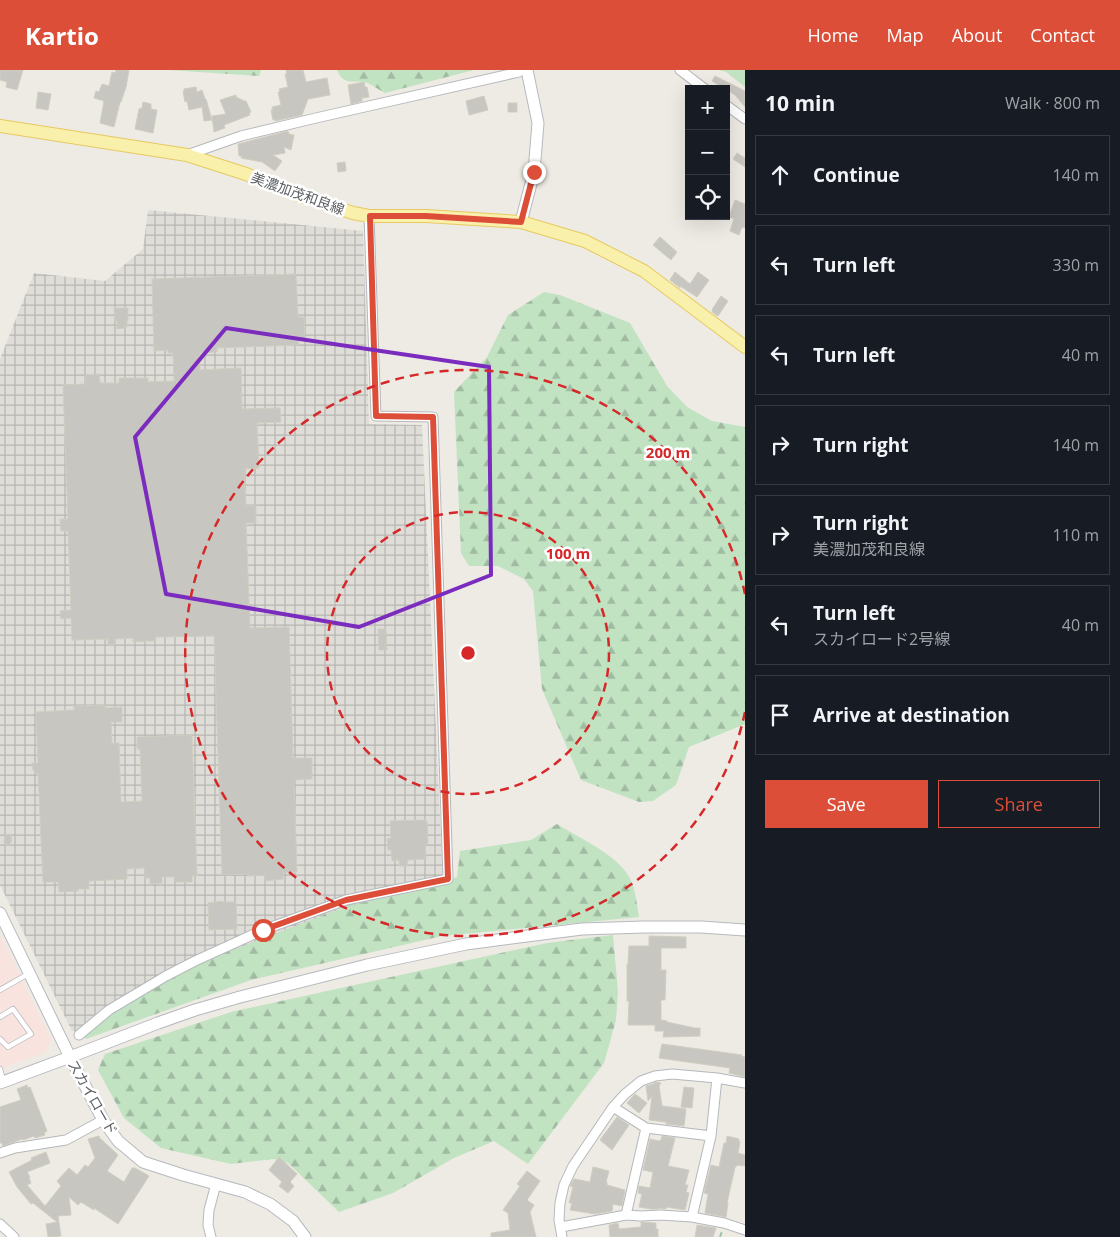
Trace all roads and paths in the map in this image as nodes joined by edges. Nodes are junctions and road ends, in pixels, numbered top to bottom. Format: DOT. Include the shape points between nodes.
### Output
graph roads {
  1 [pos="680,70"];
  2 [pos="523,71"];
  3 [pos="700,85"];
  4 [pos="730,108"];
  5 [pos="745,119"];
  6 [pos="0,126"];
  7 [pos="187,155"];
  8 [pos="370,216"];
  9 [pos="521,222"];
  10 [pos="745,347"];
  11 [pos="0,913"];
  12 [pos="745,930"];
  13 [pos="30,974"];
  14 [pos="0,990"];
  15 [pos="0,1017"];
  16 [pos="79,1035"];
  17 [pos="0,1039"];
  18 [pos="70,1057"];
  19 [pos="0,1069"];
  20 [pos="717,1078"];
  21 [pos="2,1082"];
  22 [pos="745,1083"];
  23 [pos="613,1107"];
  24 [pos="103,1120"];
  25 [pos="646,1128"];
  26 [pos="711,1136"];
  27 [pos="0,1154"];
  28 [pos="216,1184"];
  29 [pos="626,1215"];
  30 [pos="692,1217"];
  31 [pos="0,1224"];
  32 [pos="561,1227"];
  33 [pos="745,1230"];
  34 [pos="14,1237"];
  35 [pos="211,1237"];
  36 [pos="305,1237"];
  37 [pos="562,1237"];
  1 -- 3 [label="street"];
  2 -- 7 [label="street" via="241,136"];
  2 -- 9 [label="street" via="538,123 534,172"];
  4 -- 5 [label="street"];
  6 -- 7 [label="main road, 美濃加茂和良線"];
  7 -- 8 [label="main road, 美濃加茂和良線" via="290,192"];
  8 -- 9 [label="main road, 美濃加茂和良線"];
  8 -- 16 [label="street" via="376,416 433,417 448,879 346,900 263,930 166,976 109,1010"];
  9 -- 10 [label="main road, 美濃加茂和良線" via="585,241 644,271"];
  11 -- 13 [label="street, スカイロード"];
  12 -- 18 [label="street" via="701,927 582,929 466,944 240,997 158,1023"];
  13 -- 14 [label="lane"];
  13 -- 18 [label="street, スカイロード"];
  15 -- 17 [label="lane" via="13,1009 31,1034 8,1047"];
  18 -- 21 [label="street"];
  18 -- 24 [label="street, スカイロード"];
  19 -- 21 [label="lane"];
  20 -- 22 [label="street"];
  20 -- 23 [label="street" via="672,1074 655,1076 641,1081"];
  20 -- 26 [label="street"];
  23 -- 25 [label="street"];
  23 -- 32 [label="street" via="564,1185 560,1203"];
  24 -- 27 [label="street" via="66,1140 15,1148"];
  24 -- 28 [label="street, スカイロード" via="118,1140 143,1162"];
  25 -- 26 [label="street"];
  25 -- 29 [label="street"];
  26 -- 30 [label="street"];
  28 -- 35 [label="street" via="208,1225"];
  28 -- 36 [label="street, スカイロード" via="245,1192 270,1204 293,1221"];
  29 -- 30 [label="street"];
  29 -- 32 [label="street"];
  30 -- 33 [label="street"];
  31 -- 34 [label="street"];
  32 -- 37 [label="street"];
}
